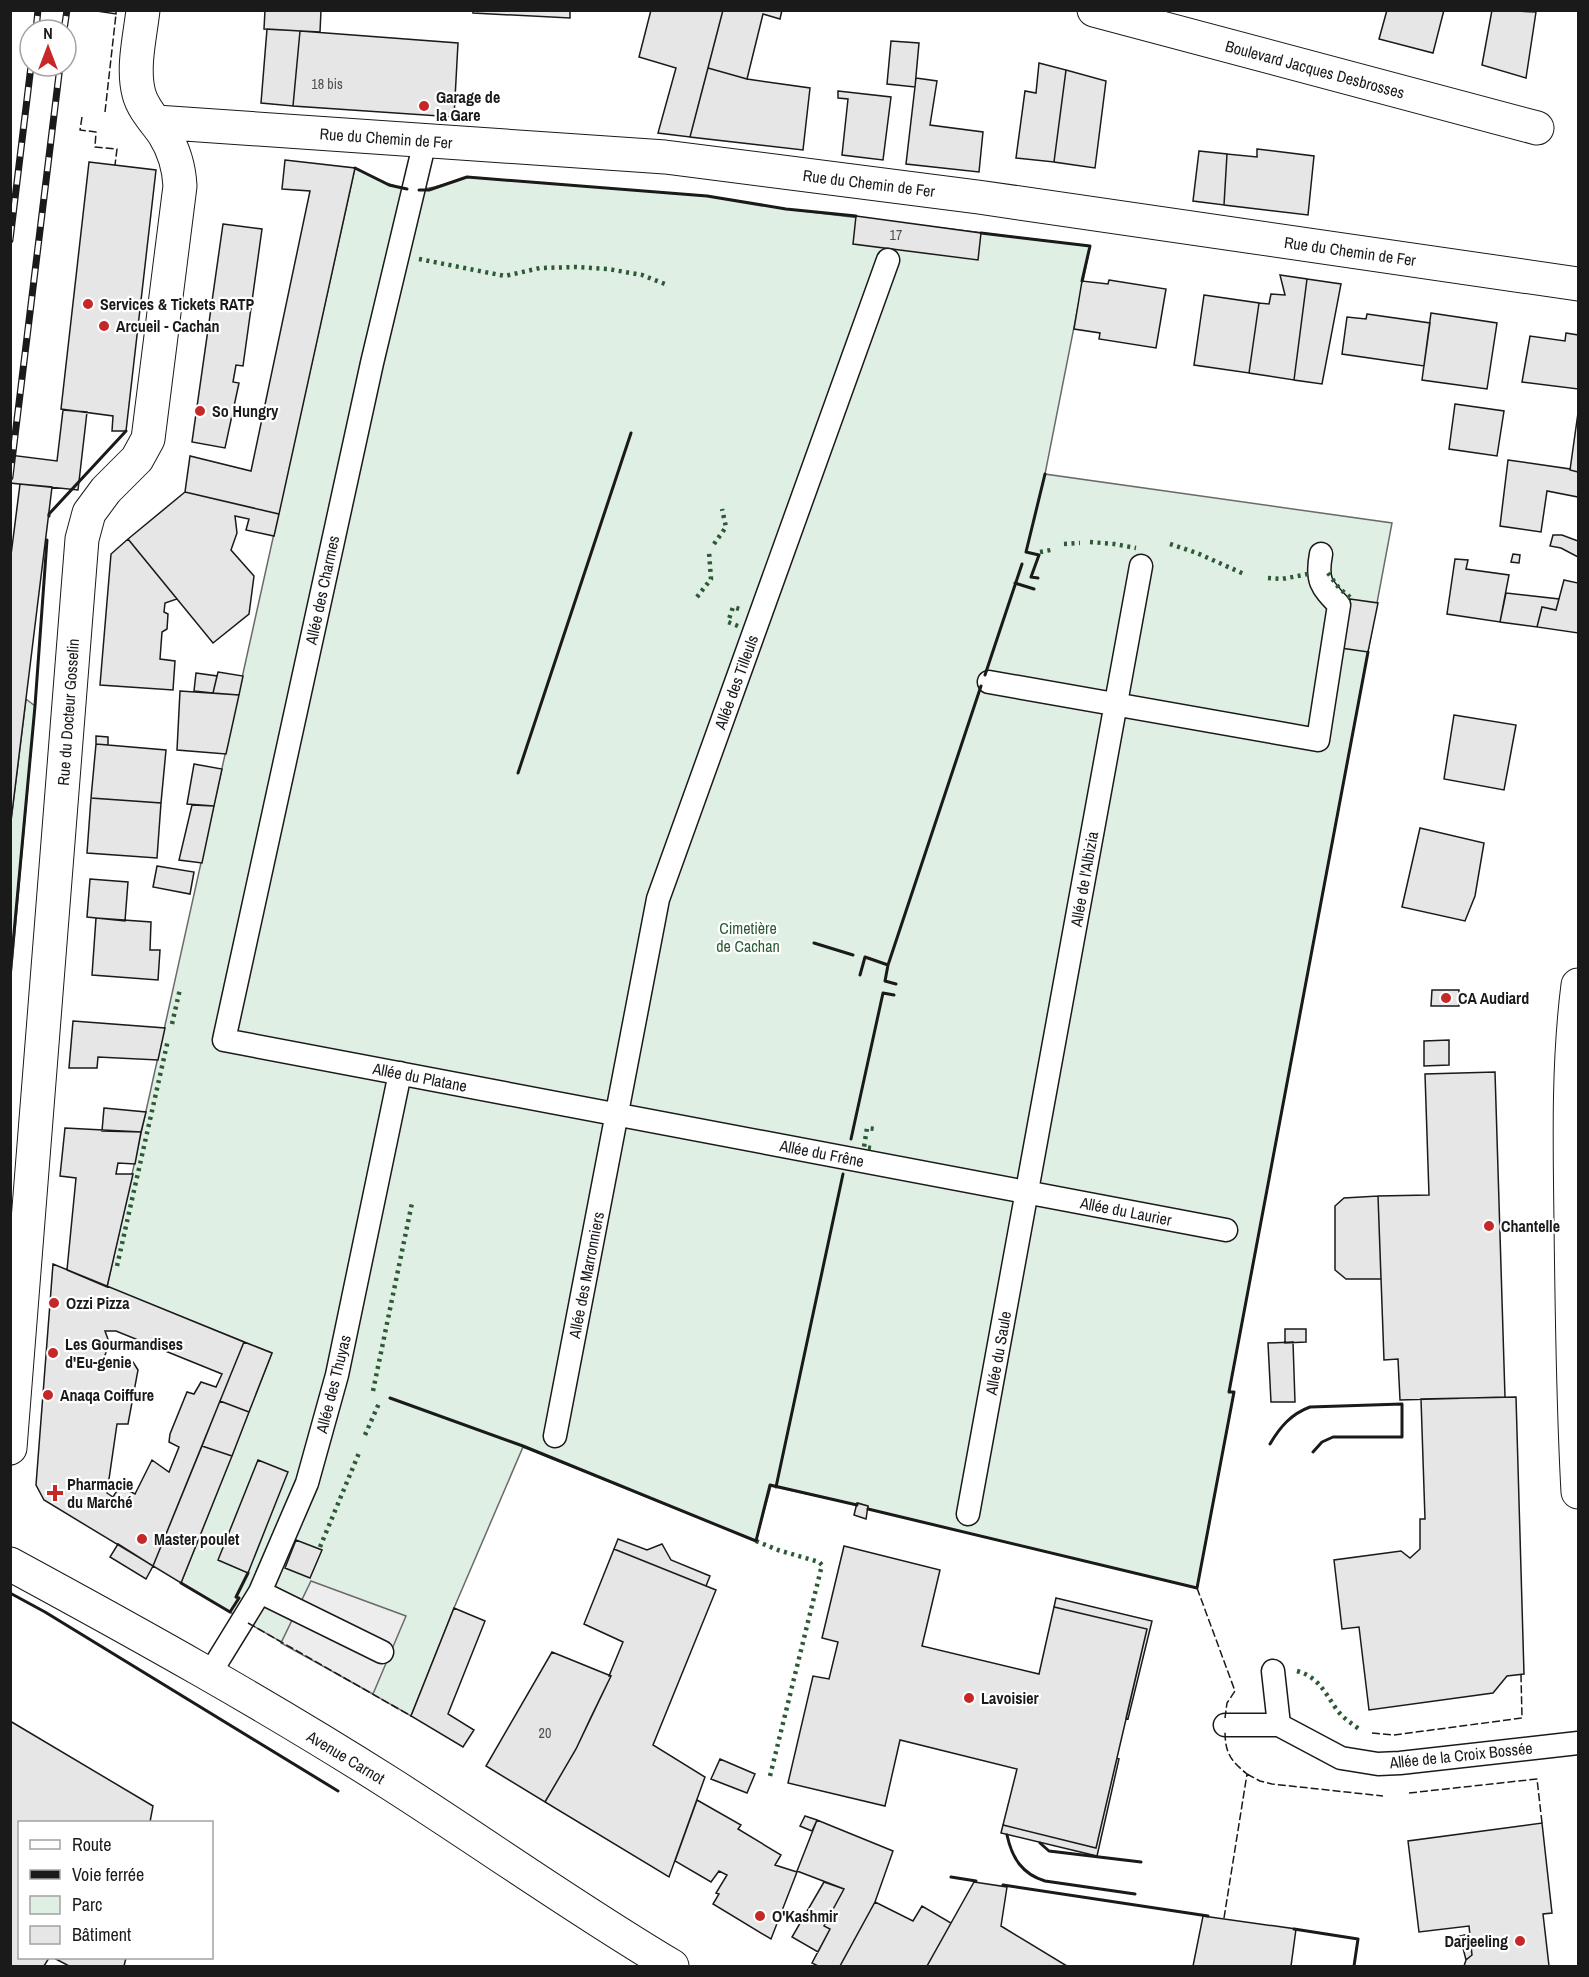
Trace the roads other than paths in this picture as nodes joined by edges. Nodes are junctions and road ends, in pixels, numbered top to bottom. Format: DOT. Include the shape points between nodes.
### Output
graph roads {
  1 [pos="143,10"];
  2 [pos="1094,10"];
  3 [pos="156,122"];
  4 [pos="1537,128"];
  5 [pos="424,141"];
  6 [pos="888,260"];
  7 [pos="1578,284"];
  8 [pos="1321,554"];
  9 [pos="1141,566"];
  10 [pos="989,682"];
  11 [pos="1115,705"];
  12 [pos="1578,985"];
  13 [pos="224,1040"];
  14 [pos="400,1073"];
  15 [pos="616,1114"];
  16 [pos="1027,1192"];
  17 [pos="1226,1230"];
  18 [pos="555,1436"];
  19 [pos="10,1448"];
  20 [pos="1578,1492"];
  21 [pos="968,1514"];
  22 [pos="10,1564"];
  23 [pos="260,1592"];
  24 [pos="382,1652"];
  25 [pos="1273,1671"];
  26 [pos="209,1675"];
  27 [pos="1225,1725"];
  28 [pos="1279,1725"];
  29 [pos="1578,1743"];
  30 [pos="672,1966"];
  1 -- 3 [label="street, Rue du Docteur Gosselin" via="137,78 145,108"];
  2 -- 4 [label="street, Boulevard Jacques Desbrosses"];
  3 -- 5 [label="street, Rue du Chemin de Fer"];
  3 -- 19 [label="street, Rue du Docteur Gosselin" via="172,148 180,186 148,439 137,459 89,513 82,539"];
  5 -- 7 [label="street, Rue du Chemin de Fer" via="665,156"];
  5 -- 13 [label="lane, Allée des Charmes"];
  6 -- 15 [label="lane, Allée des Tilleuls" via="658,899"];
  8 -- 11 [label="lane" via="1318,578 1339,605 1318,740"];
  9 -- 11 [label="lane, Allée de l'Albizia"];
  10 -- 11 [label="lane"];
  11 -- 16 [label="lane, Allée de l'Albizia"];
  12 -- 20 [label="street" via="1569,1102"];
  13 -- 14 [label="lane, Allée du Platane"];
  14 -- 15 [label="lane, Allée du Platane"];
  14 -- 23 [label="lane, Allée des Thuyas" via="337,1375 307,1483"];
  15 -- 16 [label="lane, Allée du Frêne"];
  15 -- 18 [label="lane, Allée des Marronniers"];
  16 -- 17 [label="lane, Allée du Laurier"];
  16 -- 21 [label="lane, Allée du Saule"];
  22 -- 26 [label="street, Avenue Carnot"];
  23 -- 24 [label="lane"];
  23 -- 26 [label="lane, Allée des Thuyas"];
  25 -- 28 [label="lane"];
  26 -- 30 [label="street, Avenue Carnot" via="389,1783 612,1931"];
  27 -- 28 [label="lane"];
  28 -- 29 [label="lane, Allée de la Croix Bossée" via="1341,1758 1378,1764"];
}
